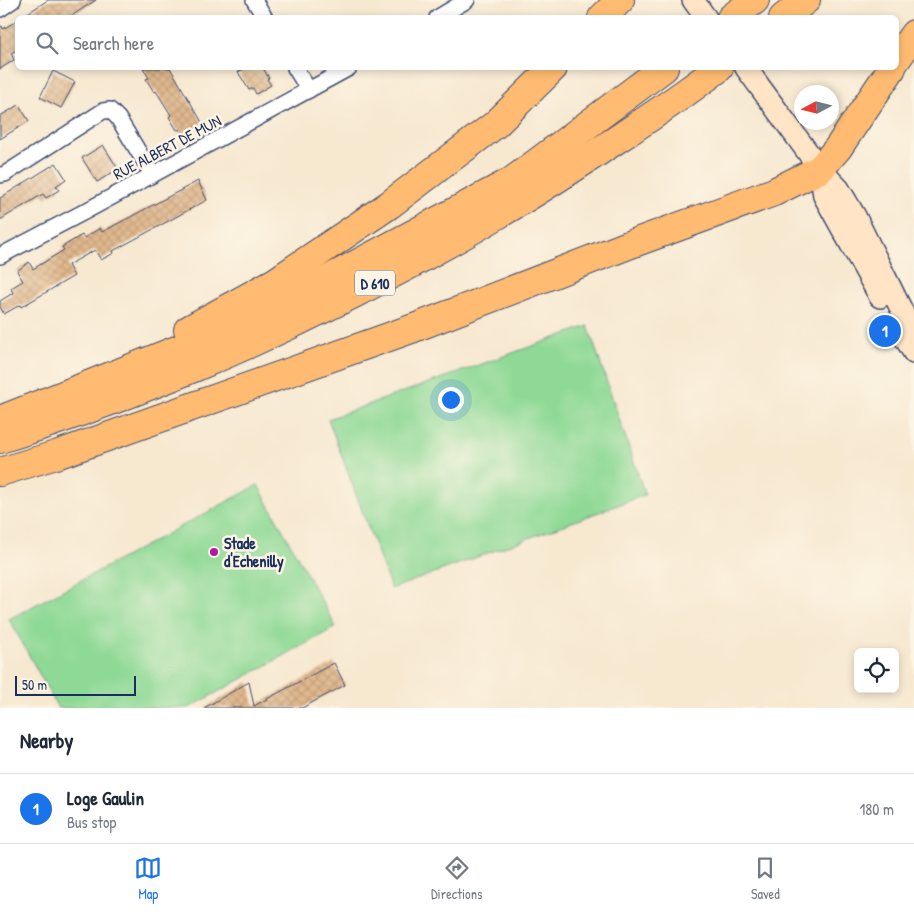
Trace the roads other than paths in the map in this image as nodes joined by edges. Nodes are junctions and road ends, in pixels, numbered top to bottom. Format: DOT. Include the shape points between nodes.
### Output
graph roads {
  1 [pos="13,0"];
  2 [pos="254,0"];
  3 [pos="468,0"];
  4 [pos="620,0"];
  5 [pos="754,0"];
  6 [pos="806,0"];
  7 [pos="0,9"];
  8 [pos="263,15"];
  9 [pos="442,15"];
  10 [pos="605,15"];
  11 [pos="735,15"];
  12 [pos="787,15"];
  13 [pos="914,34"];
  14 [pos="899,56"];
  15 [pos="296,70"];
  16 [pos="345,70"];
  17 [pos="551,70"];
  18 [pos="661,70"];
  19 [pos="717,70"];
  20 [pos="891,70"];
  21 [pos="751,74"];
  22 [pos="309,90"];
  23 [pos="820,169"];
  24 [pos="152,174"];
  25 [pos="0,175"];
  26 [pos="0,256"];
  27 [pos="914,335"];
  28 [pos="914,353"];
  29 [pos="86,386"];
  30 [pos="0,420"];
  31 [pos="0,439"];
  32 [pos="0,472"];
  1 -- 7 [label="street"];
  2 -- 8 [label="street"];
  3 -- 9 [label="street"];
  4 -- 10 [label="highway"];
  5 -- 11 [label="highway"];
  6 -- 12 [label="highway"];
  13 -- 14 [label="highway"];
  15 -- 22 [label="street"];
  16 -- 22 [label="street, RUE ALBERT DE MUN"];
  17 -- 29 [label="highway" via="496,124 389,205 275,282"];
  18 -- 29 [label="highway, D 610" via="512,181 252,320"];
  19 -- 31 [label="highway, D 610" via="516,206 341,302 169,378"];
  20 -- 23 [label="highway"];
  21 -- 23 [label="street"];
  22 -- 24 [label="street, RUE ALBERT DE MUN"];
  23 -- 27 [label="street" via="839,189 852,210"];
  23 -- 28 [label="street" via="824,196"];
  23 -- 32 [label="highway" via="774,192 414,328 68,451"];
  24 -- 25 [label="street" via="110,110 103,111"];
  24 -- 26 [label="street, RUE ALBERT DE MUN"];
  29 -- 30 [label="highway, D 610"];
}
